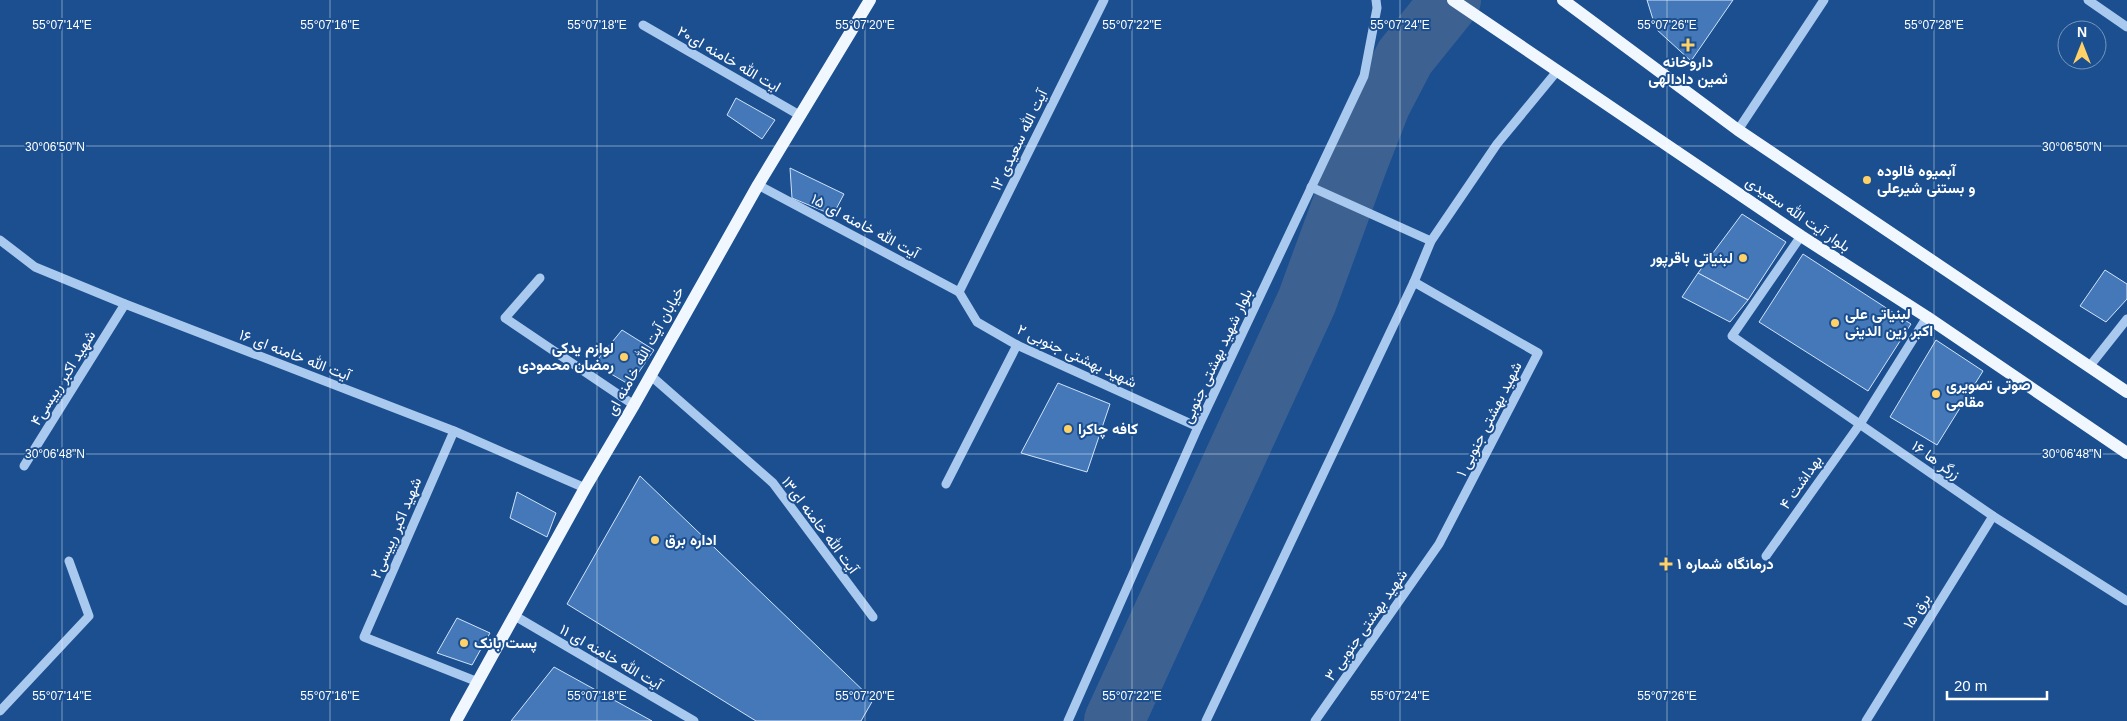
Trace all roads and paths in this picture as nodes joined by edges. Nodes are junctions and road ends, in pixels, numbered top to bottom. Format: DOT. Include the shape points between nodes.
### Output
graph roads {
  1 [pos="870,0"];
  2 [pos="1104,0"];
  3 [pos="1376,0"];
  4 [pos="1453,0"];
  5 [pos="1563,0"];
  6 [pos="1824,0"];
  7 [pos="2088,0"];
  8 [pos="643,25"];
  9 [pos="2126,25"];
  10 [pos="1558,70"];
  11 [pos="801,116"];
  12 [pos="1738,130"];
  13 [pos="758,185"];
  14 [pos="1311,187"];
  15 [pos="1801,236"];
  16 [pos="0,240"];
  17 [pos="1431,241"];
  18 [pos="540,278"];
  19 [pos="1414,282"];
  20 [pos="959,292"];
  21 [pos="125,304"];
  22 [pos="1926,317"];
  23 [pos="2127,319"];
  24 [pos="1017,345"];
  25 [pos="2089,367"];
  26 [pos="650,375"];
  27 [pos="2127,392"];
  28 [pos="634,405"];
  29 [pos="1860,424"];
  30 [pos="1198,427"];
  31 [pos="454,431"];
  32 [pos="2127,453"];
  33 [pos="24,466"];
  34 [pos="946,484"];
  35 [pos="585,488"];
  36 [pos="1992,516"];
  37 [pos="1439,544"];
  38 [pos="1766,556"];
  39 [pos="69,561"];
  40 [pos="2127,601"];
  41 [pos="514,616"];
  42 [pos="873,617"];
  43 [pos="478,682"];
  44 [pos="0,711"];
  45 [pos="456,721"];
  46 [pos="694,721"];
  47 [pos="1068,721"];
  48 [pos="1206,721"];
  49 [pos="1315,721"];
  50 [pos="1866,721"];
  1 -- 11 [label="main road, خیابان آیت الله خامنه ای"];
  2 -- 20 [label="street, آیت الله سعیدی ۱۲"];
  3 -- 14 [label="street, بلوار شهید بهشتی جنوبی" via="1364,76"];
  4 -- 10 [label="main road, بلوار آیت الله سعیدی"];
  5 -- 12 [label="main road"];
  6 -- 12 [label="street"];
  7 -- 9 [label="street"];
  8 -- 11 [label="street, ایت الله خامنه ای۲۰"];
  10 -- 15 [label="main road, بلوار آیت الله سعیدی"];
  10 -- 17 [label="street" via="1497,144"];
  11 -- 13 [label="main road, خیابان آیت الله خامنه ای"];
  12 -- 25 [label="main road"];
  13 -- 20 [label="street, آیت الله خامنه ای ۱۵"];
  13 -- 26 [label="main road, خیابان آیت الله خامنه ای"];
  14 -- 17 [label="street"];
  14 -- 30 [label="street, بلوار شهید بهشتی جنوبی"];
  15 -- 22 [label="main road, بلوار آیت الله سعیدی"];
  15 -- 29 [label="street, زرگر ها ۱۶" via="1732,336"];
  16 -- 21 [label="street, آیت الله خامنه ای ۱۶" via="35,267"];
  17 -- 19 [label="street"];
  18 -- 28 [label="street" via="505,318"];
  19 -- 37 [label="street, شهید بهشتی جنوبی ۱" via="1538,353"];
  19 -- 48 [label="street"];
  20 -- 24 [label="street, شهید بهشتی جنوبی ۲" via="977,322"];
  21 -- 31 [label="street, آیت الله خامنه ای ۱۶"];
  21 -- 33 [label="street, شهید اکبر رییسی۴"];
  22 -- 29 [label="street, بهداشت ۴"];
  22 -- 32 [label="main road, بلوار آیت الله سعیدی"];
  23 -- 25 [label="street"];
  24 -- 30 [label="street, شهید بهشتی جنوبی ۲"];
  24 -- 34 [label="street"];
  25 -- 27 [label="main road"];
  26 -- 28 [label="main road, خیابان آیت الله خامنه ای"];
  26 -- 42 [label="street, آیت الله خامنه ای۱۳" via="773,483"];
  28 -- 35 [label="main road, خیابان آیت الله خامنه ای"];
  29 -- 36 [label="street, زرگر ها ۱۶"];
  29 -- 38 [label="street, بهداشت ۴"];
  30 -- 47 [label="street, بلوار شهید بهشتی جنوبی"];
  31 -- 35 [label="street, آیت الله خامنه ای ۱۶"];
  31 -- 43 [label="street, شهید اکبر رییسی۲" via="364,637"];
  35 -- 41 [label="main road, خیابان آیت الله خامنه ای"];
  36 -- 40 [label="street, زرگر ها ۱۶"];
  36 -- 50 [label="street, برق ۱۵"];
  37 -- 49 [label="street, شهید بهشتی جنوبی ۳"];
  39 -- 44 [label="street" via="90,616"];
  41 -- 43 [label="main road, خیابان آیت الله خامنه ای"];
  41 -- 46 [label="street, آیت الله خامنه ای ۱۱"];
  43 -- 45 [label="main road, خیابان آیت الله خامنه ای"];
}
